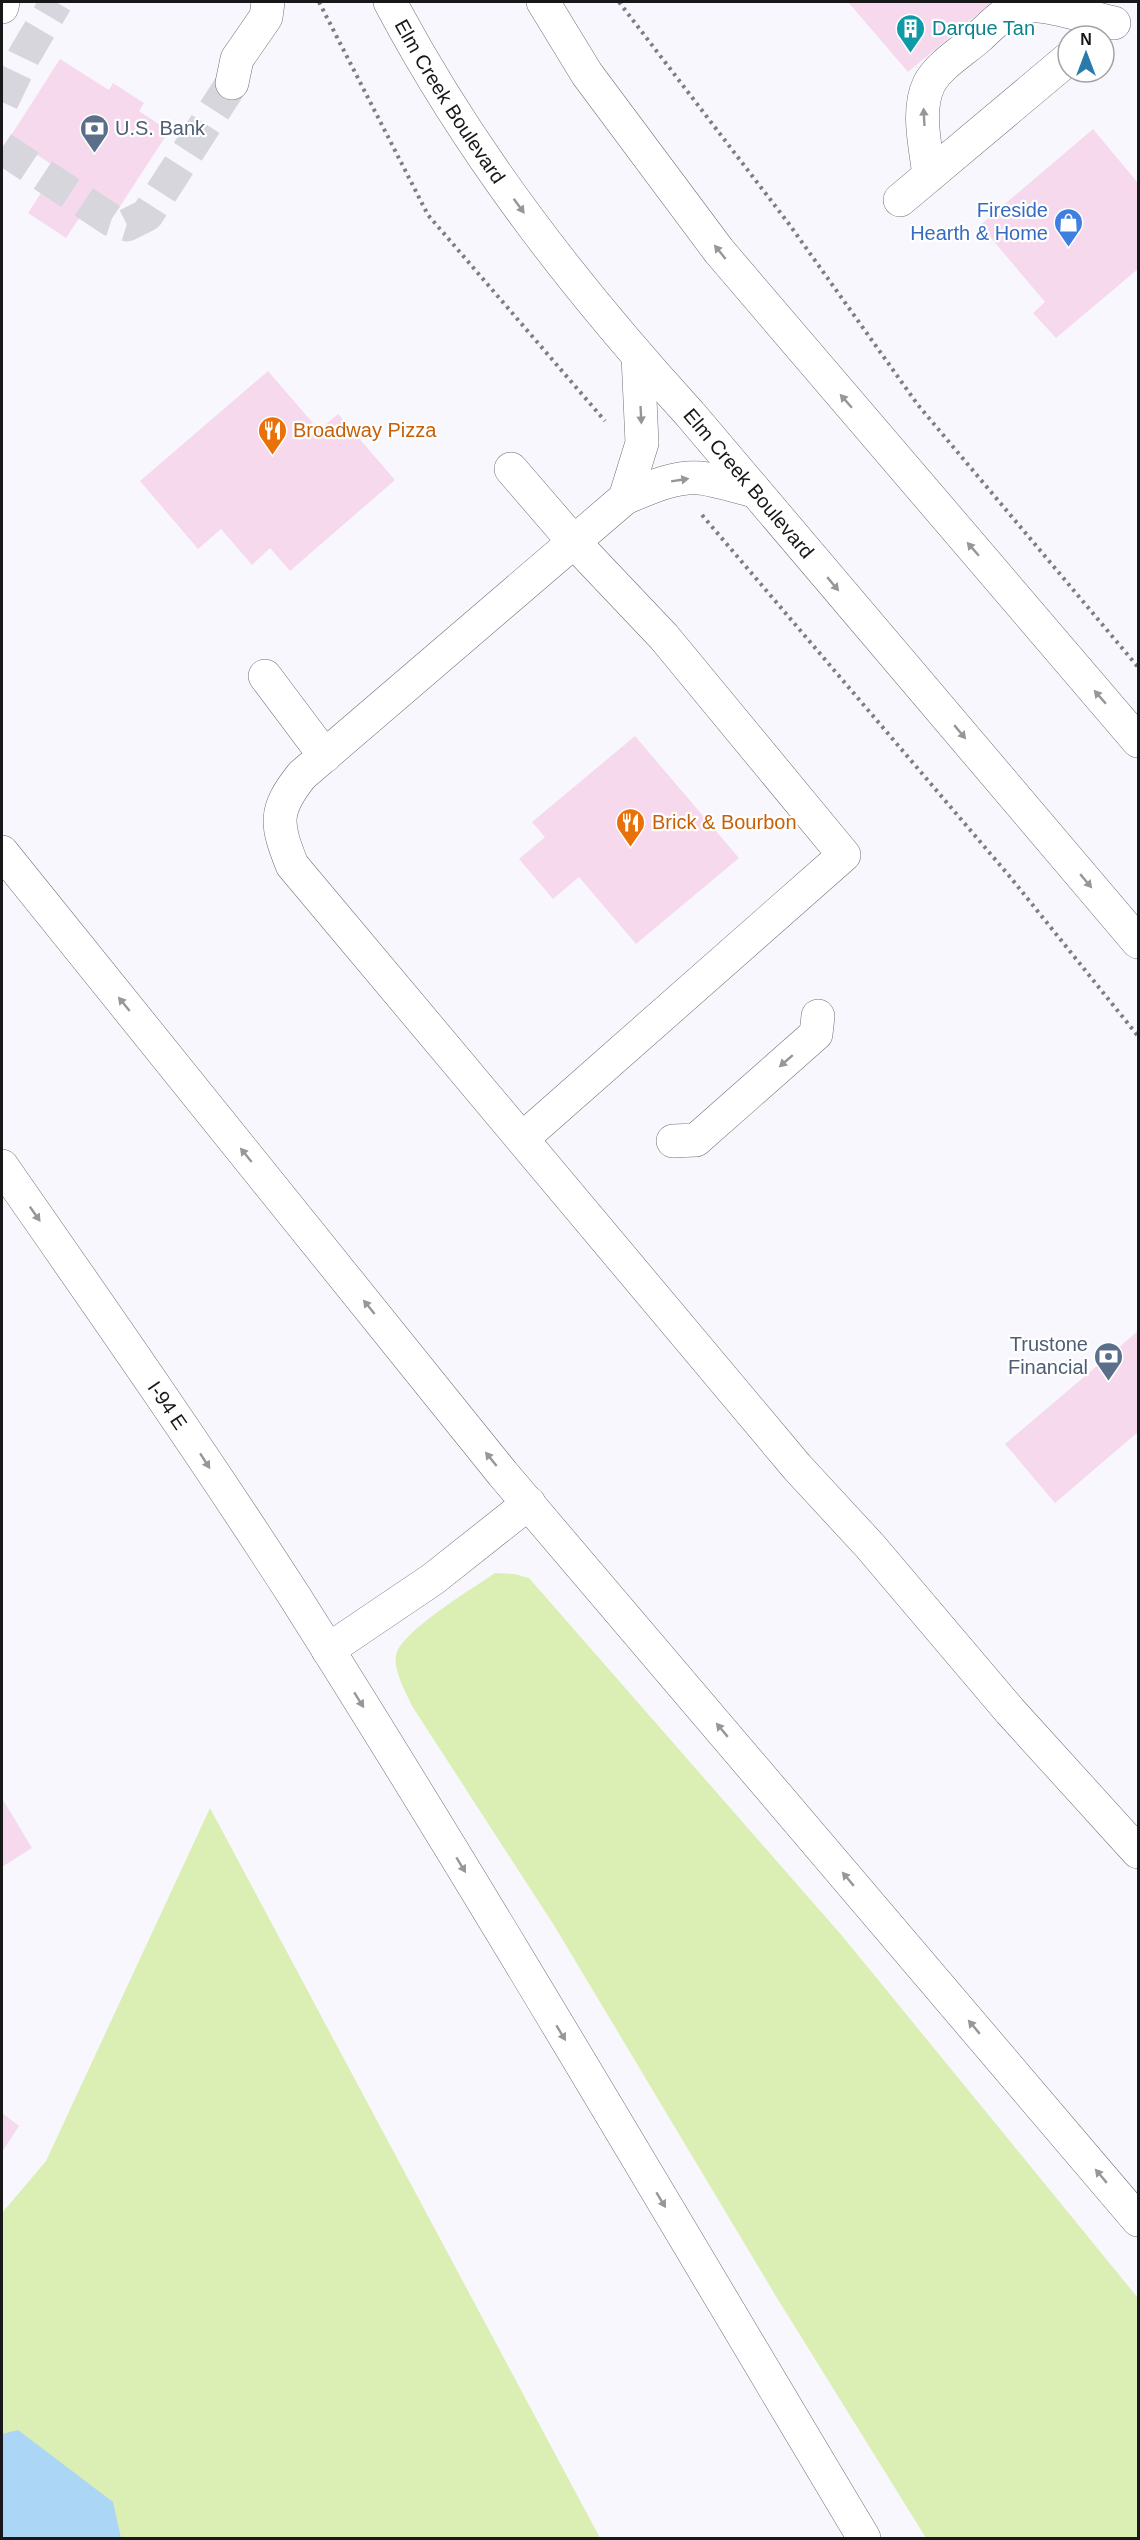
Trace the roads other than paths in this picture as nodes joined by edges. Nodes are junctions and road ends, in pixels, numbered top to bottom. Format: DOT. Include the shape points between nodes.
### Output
graph roads {
  1 [pos="3,2"];
  2 [pos="268,2"];
  3 [pos="390,2"];
  4 [pos="543,2"];
  5 [pos="2,7"];
  6 [pos="1116,23"];
  7 [pos="1056,69"];
  8 [pos="232,83"];
  9 [pos="929,176"];
  10 [pos="900,200"];
  11 [pos="638,356"];
  12 [pos="512,469"];
  13 [pos="755,491"];
  14 [pos="625,498"];
  15 [pos="573,541"];
  16 [pos="265,676"];
  17 [pos="1138,741"];
  18 [pos="325,756"];
  19 [pos="2,852"];
  20 [pos="1138,942"];
  21 [pos="818,1016"];
  22 [pos="522,1138"];
  23 [pos="673,1141"];
  24 [pos="2,1166"];
  25 [pos="529,1503"];
  26 [pos="328,1650"];
  27 [pos="1138,1852"];
  28 [pos="1138,2220"];
  29 [pos="864,2538"];
  1 -- 5 [label="main road"];
  2 -- 8 [label="main road" via="266,17 237,59"];
  3 -- 11 [label="main road, Elm Creek Boulevard, one-way" via="484,159 561,263"];
  17 -- 4 [label="main road, one-way" via="718,251 587,74"];
  9 -- 6 [label="main road, one-way" via="923,116 923,99 929,83 1005,15 1022,6 1037,6"];
  7 -- 9 [label="main road"];
  9 -- 10 [label="main road"];
  11 -- 13 [label="main road, Elm Creek Boulevard"];
  11 -- 14 [label="main road, one-way" via="642,443"];
  12 -- 15 [label="main road"];
  14 -- 13 [label="main road, one-way" via="672,481 702,478"];
  13 -- 20 [label="main road, Elm Creek Boulevard, one-way"];
  14 -- 15 [label="main road"];
  15 -- 18 [label="main road"];
  15 -- 22 [label="main road" via="664,637 844,855"];
  16 -- 18 [label="main road"];
  18 -- 22 [label="main road" via="286,794 279,818 292,865"];
  25 -- 19 [label="main road, one-way"];
  21 -- 23 [label="main road, one-way" via="816,1034 696,1140"];
  22 -- 27 [label="main road" via="797,1467"];
  24 -- 26 [label="main road, I-94 E, one-way" via="142,1367"];
  25 -- 26 [label="main road" via="433,1579"];
  28 -- 25 [label="main road, one-way"];
  26 -- 29 [label="main road, I-94 E, one-way" via="436,1822"];
}
